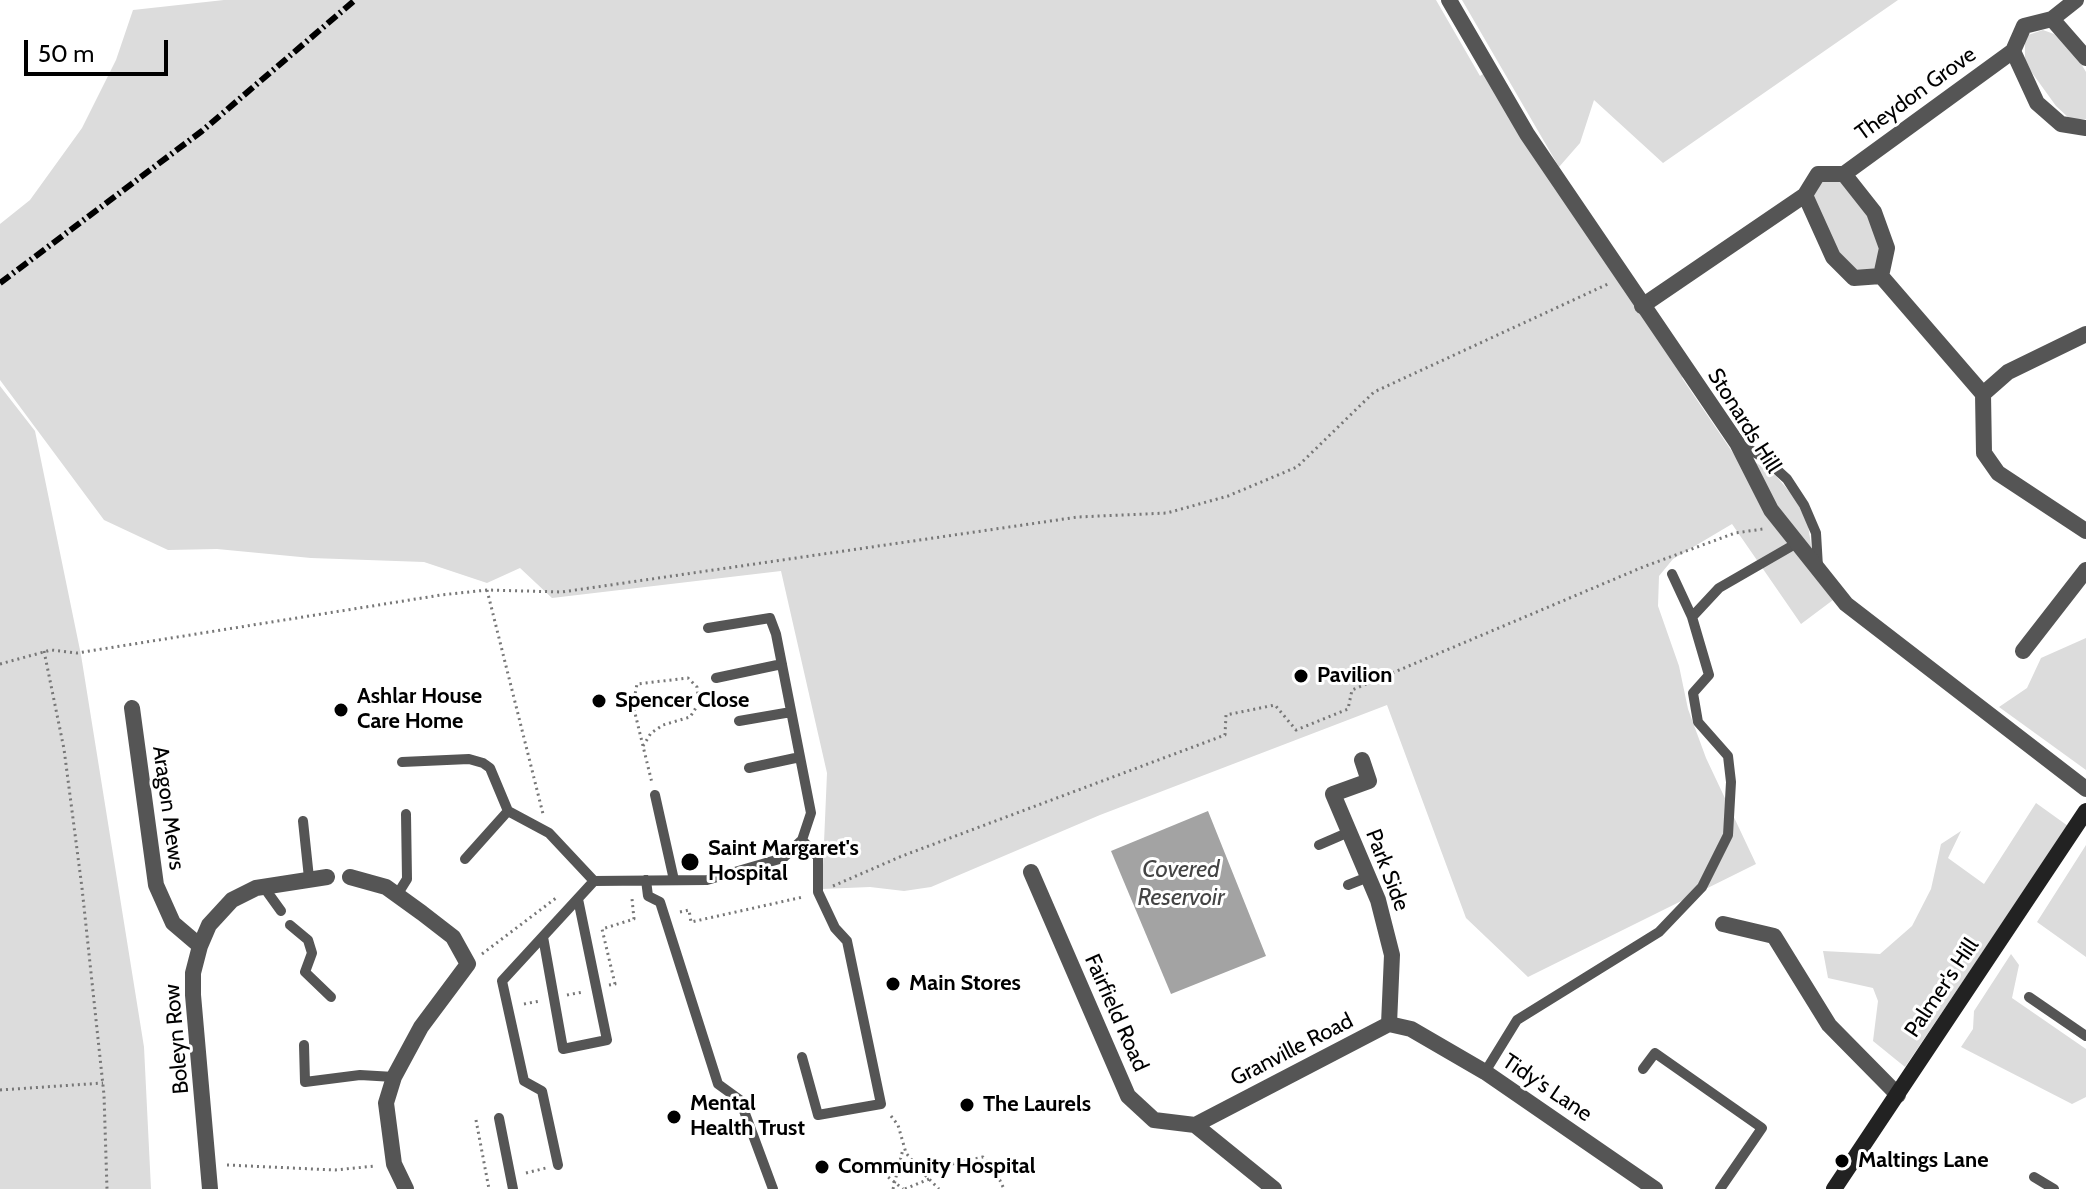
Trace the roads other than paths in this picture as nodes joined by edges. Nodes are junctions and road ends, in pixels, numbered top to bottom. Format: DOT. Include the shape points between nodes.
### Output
graph roads {
  1 [pos="1449,0"];
  2 [pos="2076,0"];
  3 [pos="2052,19"];
  4 [pos="2013,51"];
  5 [pos="2086,58"];
  6 [pos="2086,128"];
  7 [pos="1844,174"];
  8 [pos="1805,195"];
  9 [pos="1881,276"];
  10 [pos="1642,306"];
  11 [pos="2086,334"];
  12 [pos="1983,394"];
  13 [pos="1737,443"];
  14 [pos="2086,531"];
  15 [pos="1797,543"];
  16 [pos="1818,570"];
  17 [pos="2086,570"];
  18 [pos="1672,574"];
  19 [pos="1692,617"];
  20 [pos="708,628"];
  21 [pos="2023,651"];
  22 [pos="782,664"];
  23 [pos="716,678"];
  24 [pos="132,708"];
  25 [pos="791,712"];
  26 [pos="739,721"];
  27 [pos="800,757"];
  28 [pos="1362,760"];
  29 [pos="402,762"];
  30 [pos="749,768"];
  31 [pos="2086,789"];
  32 [pos="655,795"];
  33 [pos="508,811"];
  34 [pos="2086,811"];
  35 [pos="406,814"];
  36 [pos="303,821"];
  37 [pos="1349,832"];
  38 [pos="802,840"];
  39 [pos="1319,845"];
  40 [pos="465,859"];
  41 [pos="1031,872"];
  42 [pos="327,877"];
  43 [pos="350,877"];
  44 [pos="1368,877"];
  45 [pos="309,878"];
  46 [pos="646,880"];
  47 [pos="674,880"];
  48 [pos="594,881"];
  49 [pos="1348,885"];
  50 [pos="263,886"];
  51 [pos="397,895"];
  52 [pos="578,899"];
  53 [pos="281,911"];
  54 [pos="1723,924"];
  55 [pos="290,925"];
  56 [pos="543,937"];
  57 [pos="200,946"];
  58 [pos="331,997"];
  59 [pos="2029,997"];
  60 [pos="1389,1024"];
  61 [pos="1411,1029"];
  62 [pos="2086,1036"];
  63 [pos="304,1045"];
  64 [pos="802,1057"];
  65 [pos="1643,1069"];
  66 [pos="1485,1072"];
  67 [pos="394,1077"];
  68 [pos="1898,1095"];
  69 [pos="499,1118"];
  70 [pos="1195,1125"];
  71 [pos="558,1165"];
  72 [pos="2034,1177"];
  73 [pos="512,1183"];
  74 [pos="210,1189"];
  75 [pos="406,1189"];
  76 [pos="773,1189"];
  77 [pos="1274,1189"];
  78 [pos="1655,1189"];
  79 [pos="1720,1189"];
  80 [pos="1834,1189"];
  81 [pos="2054,1189"];
  1 -- 10 [label="street, Stonards Hill" via="1527,134"];
  2 -- 3 [label="street, Theydon Grove"];
  3 -- 4 [label="street, Theydon Grove" via="2024,26"];
  3 -- 5 [label="street"];
  4 -- 6 [label="street" via="2037,103 2061,124"];
  4 -- 7 [label="street, Theydon Grove"];
  7 -- 8 [label="street, Theydon Grove" via="1818,174"];
  7 -- 9 [label="street" via="1874,212 1887,248"];
  8 -- 9 [label="street" via="1833,257 1854,278"];
  8 -- 10 [label="street, Theydon Grove"];
  9 -- 12 [label="street"];
  10 -- 13 [label="street, Stonards Hill"];
  11 -- 12 [label="street" via="2008,372"];
  12 -- 14 [label="street" via="1984,453 1998,473"];
  13 -- 15 [label="street, Stonards Hill" via="1771,510"];
  13 -- 16 [label="lane" via="1787,479 1804,505 1816,533"];
  15 -- 16 [label="street, Stonards Hill"];
  15 -- 19 [label="lane" via="1719,588"];
  16 -- 31 [label="street, Stonards Hill" via="1846,604"];
  17 -- 21 [label="street"];
  18 -- 19 [label="lane"];
  19 -- 66 [label="lane" via="1709,675 1693,693 1698,722 1728,756 1728,835 1721,854 1702,887 1659,932 1517,1020"];
  20 -- 22 [label="lane" via="770,618"];
  22 -- 23 [label="lane"];
  22 -- 25 [label="lane"];
  24 -- 57 [label="street, Aragon Mews" via="156,885 173,923"];
  25 -- 26 [label="lane"];
  25 -- 27 [label="lane"];
  27 -- 30 [label="lane"];
  27 -- 38 [label="lane" via="811,813"];
  28 -- 37 [label="street, Park Side" via="1369,781 1333,794"];
  29 -- 33 [label="lane" via="483,763 496,770"];
  32 -- 47 [label="lane"];
  33 -- 40 [label="lane"];
  33 -- 48 [label="lane" via="549,833"];
  34 -- 68 [label="main road, Palmer's Hill"];
  35 -- 51 [label="lane" via="407,879"];
  36 -- 45 [label="lane"];
  37 -- 39 [label="lane"];
  37 -- 44 [label="street, Park Side"];
  38 -- 47 [label="lane" via="771,862 707,880"];
  38 -- 64 [label="lane" via="818,857 818,892 847,941 881,1104 818,1115"];
  41 -- 70 [label="street, Fairfield Road" via="1128,1096 1154,1120"];
  42 -- 45 [label="street, Boleyn Row"];
  43 -- 51 [label="street"];
  44 -- 49 [label="lane"];
  44 -- 60 [label="street, Park Side" via="1392,955"];
  45 -- 50 [label="street, Boleyn Row"];
  46 -- 47 [label="lane"];
  46 -- 48 [label="lane"];
  46 -- 76 [label="lane" via="648,896 660,902 665,916 718,1084 740,1100"];
  48 -- 52 [label="lane"];
  50 -- 53 [label="lane"];
  50 -- 57 [label="street, Boleyn Row" via="232,900 209,925"];
  51 -- 67 [label="street" via="453,937 468,964 421,1027"];
  52 -- 56 [label="lane"];
  52 -- 56 [label="lane" via="607,1040 563,1049"];
  54 -- 68 [label="street" via="1774,936 1829,1025"];
  55 -- 58 [label="lane" via="308,940 312,953 305,972"];
  56 -- 71 [label="lane" via="502,981 524,1081 542,1091"];
  57 -- 74 [label="street, Boleyn Row" via="193,995"];
  59 -- 62 [label="lane"];
  60 -- 61 [label="street, Granville Road"];
  60 -- 70 [label="street, Granville Road"];
  61 -- 66 [label="street, Tidy's Lane"];
  63 -- 67 [label="lane" via="305,1082"];
  65 -- 79 [label="lane" via="1655,1053 1762,1128"];
  66 -- 78 [label="street, Tidy's Lane"];
  67 -- 75 [label="street" via="386,1103 394,1164"];
  68 -- 80 [label="main road, Palmer's Hill"];
  69 -- 73 [label="lane"];
  70 -- 77 [label="street"];
  72 -- 81 [label="lane"];
}
